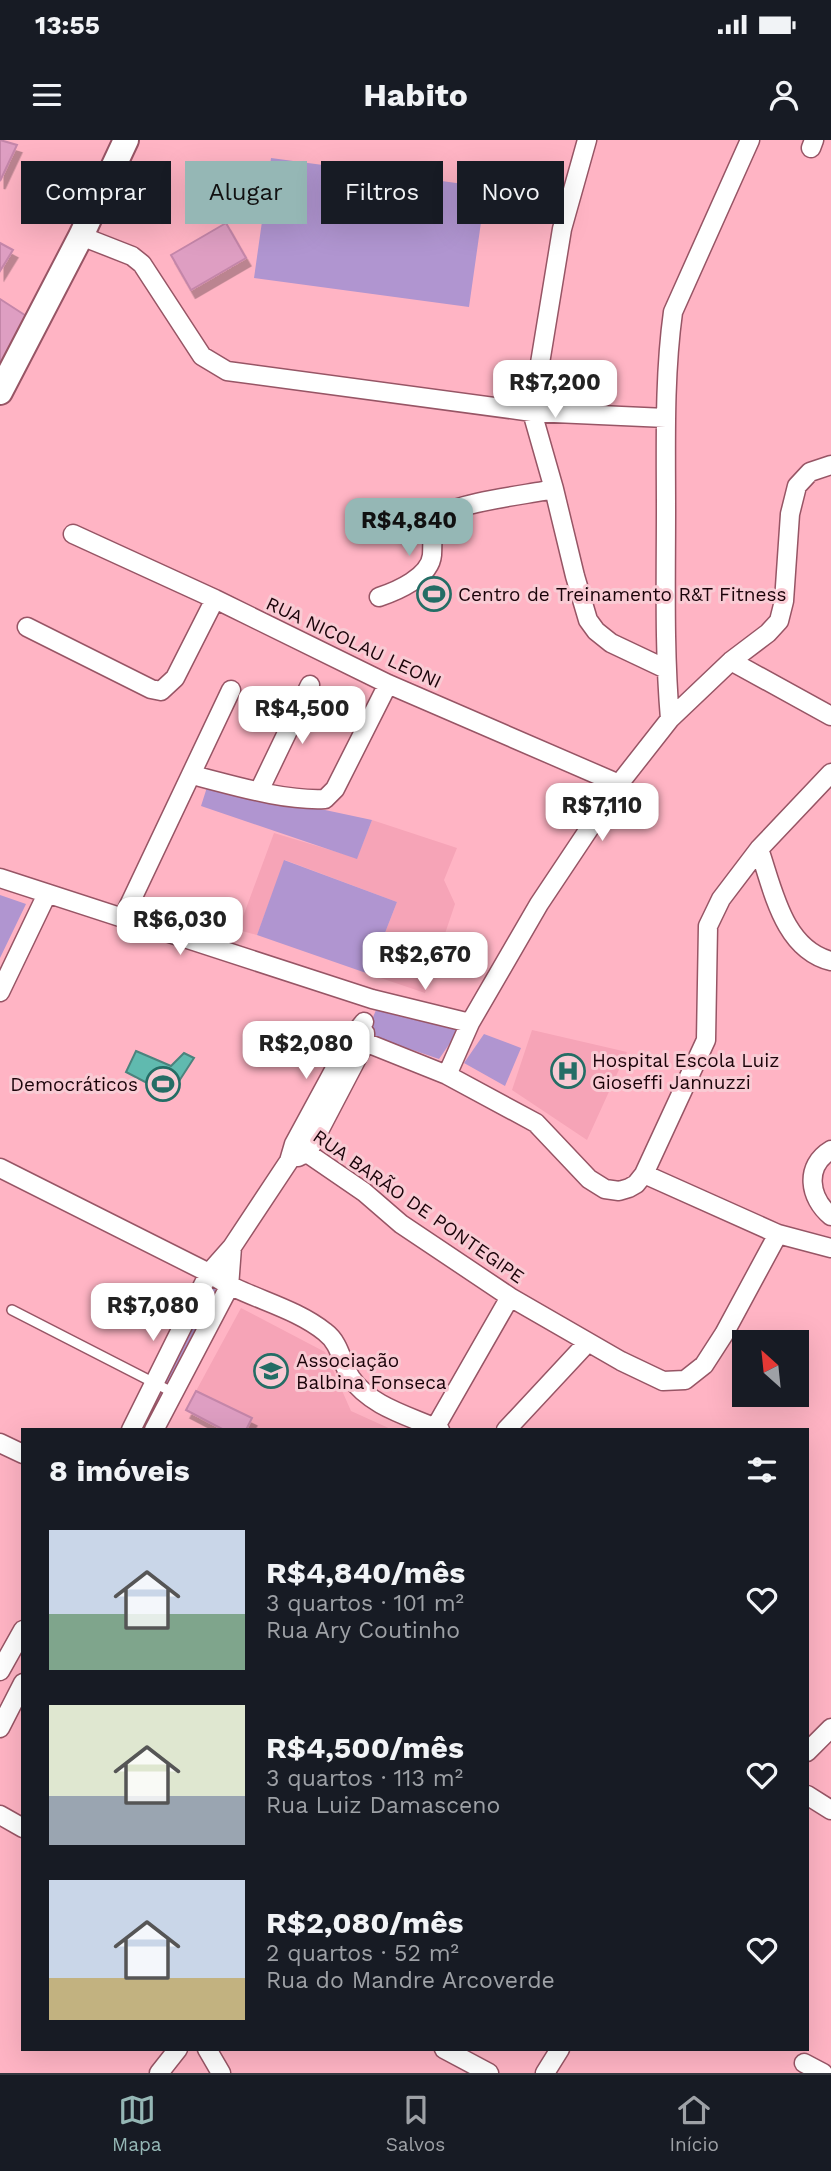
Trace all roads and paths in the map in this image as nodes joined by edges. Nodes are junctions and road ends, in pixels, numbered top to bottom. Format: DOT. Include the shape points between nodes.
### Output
graph roads {
  1 [pos="127,140"];
  2 [pos="750,140"];
  3 [pos="583,141"];
  4 [pos="81,236"];
  5 [pos="0,392"];
  6 [pos="532,412"];
  7 [pos="666,418"];
  8 [pos="831,465"];
  9 [pos="554,489"];
  10 [pos="73,534"];
  11 [pos="379,597"];
  12 [pos="215,599"];
  13 [pos="27,627"];
  14 [pos="731,661"];
  15 [pos="666,669"];
  16 [pos="388,684"];
  17 [pos="310,685"];
  18 [pos="231,690"];
  19 [pos="831,716"];
  20 [pos="670,719"];
  21 [pos="831,773"];
  22 [pos="192,775"];
  23 [pos="619,784"];
  24 [pos="259,791"];
  25 [pos="759,849"];
  26 [pos="0,878"];
  27 [pos="47,894"];
  28 [pos="123,918"];
  29 [pos="831,961"];
  30 [pos="0,992"];
  31 [pos="372,999"];
  32 [pos="470,1023"];
  33 [pos="358,1040"];
  34 [pos="447,1075"];
  35 [pos="831,1150"];
  36 [pos="297,1152"];
  37 [pos="0,1168"];
  38 [pos="644,1174"];
  39 [pos="831,1216"];
  40 [pos="778,1234"];
  41 [pos="829,1243"];
  42 [pos="232,1247"];
  43 [pos="209,1273"];
  44 [pos="229,1287"];
  45 [pos="510,1297"];
  46 [pos="12,1310"];
  47 [pos="588,1342"];
  48 [pos="155,1382"];
  49 [pos="174,1392"];
  50 [pos="132,1428"];
  51 [pos="155,1428"];
  52 [pos="436,1428"];
  53 [pos="439,1428"];
  54 [pos="508,1428"];
  55 [pos="0,1443"];
  56 [pos="21,1453"];
  57 [pos="21,1634"];
  58 [pos="0,1671"];
  59 [pos="21,1687"];
  60 [pos="0,1728"];
  61 [pos="831,1728"];
  62 [pos="809,1750"];
  63 [pos="809,1797"];
  64 [pos="831,1810"];
  65 [pos="0,1815"];
  66 [pos="21,1827"];
  67 [pos="176,2051"];
  68 [pos="208,2051"];
  69 [pos="448,2051"];
  70 [pos="559,2051"];
  71 [pos="804,2063"];
  72 [pos="159,2073"];
  73 [pos="221,2073"];
  74 [pos="489,2073"];
  75 [pos="545,2073"];
  76 [pos="823,2073"];
  1 -- 4 [label="street"];
  2 -- 7 [label="street" via="673,312"];
  3 -- 6 [label="street" via="562,229"];
  4 -- 5 [label="street"];
  4 -- 6 [label="street" via="142,264 202,356 227,371"];
  6 -- 7 [label="street"];
  6 -- 9 [label="street"];
  7 -- 15 [label="street"];
  8 -- 14 [label="street" via="810,472 797,486 779,621"];
  9 -- 11 [label="street" via="445,513 436,523 430,564 406,584"];
  9 -- 15 [label="street" via="588,620 611,643"];
  10 -- 12 [label="street, RUA NICOLAU LEONI"];
  12 -- 13 [label="street" via="175,678 161,691"];
  12 -- 16 [label="street, RUA NICOLAU LEONI"];
  14 -- 19 [label="street"];
  14 -- 20 [label="street"];
  15 -- 20 [label="street"];
  16 -- 23 [label="street, RUA NICOLAU LEONI"];
  16 -- 24 [label="street" via="335,789 324,799"];
  17 -- 24 [label="street"];
  18 -- 22 [label="street"];
  20 -- 23 [label="street"];
  21 -- 25 [label="street"];
  22 -- 24 [label="street"];
  22 -- 28 [label="street"];
  23 -- 32 [label="street" via="539,904"];
  25 -- 29 [label="street" via="786,926 806,947"];
  25 -- 38 [label="street" via="708,926 706,1040"];
  26 -- 27 [label="street"];
  27 -- 28 [label="street"];
  27 -- 30 [label="street"];
  28 -- 31 [label="street"];
  31 -- 32 [label="street"];
  31 -- 33 [label="street"];
  32 -- 34 [label="street"];
  33 -- 34 [label="street"];
  33 -- 36 [label="street"];
  34 -- 38 [label="street" via="536,1123 589,1179 605,1189 629,1188"];
  35 -- 39 [label="street" via="818,1161 812,1185 821,1208"];
  36 -- 42 [label="street"];
  36 -- 45 [label="street, RUA BARÃO DE PONTEGIPE" via="364,1192 401,1224"];
  37 -- 43 [label="street"];
  38 -- 40 [label="street"];
  40 -- 41 [label="street"];
  40 -- 47 [label="street, RUA BARÃO DE PONTEGIPE" via="724,1334 704,1365 684,1380 663,1381"];
  42 -- 43 [label="street"];
  42 -- 44 [label="street"];
  43 -- 44 [label="street"];
  43 -- 48 [label="street"];
  44 -- 49 [label="street"];
  44 -- 52 [label="street" via="325,1331 363,1391"];
  45 -- 47 [label="street, RUA BARÃO DE PONTEGIPE"];
  45 -- 53 [label="street"];
  46 -- 48 [label="lane"];
  47 -- 54 [label="street"];
  48 -- 49 [label="lane"];
  48 -- 50 [label="street"];
  49 -- 51 [label="street"];
  55 -- 56 [label="street"];
  57 -- 58 [label="street"];
  59 -- 60 [label="street"];
  61 -- 62 [label="street"];
  63 -- 64 [label="street"];
  65 -- 66 [label="street"];
  67 -- 72 [label="street"];
  68 -- 73 [label="street"];
  69 -- 74 [label="street"];
  70 -- 75 [label="street"];
  71 -- 76 [label="street"];
}
